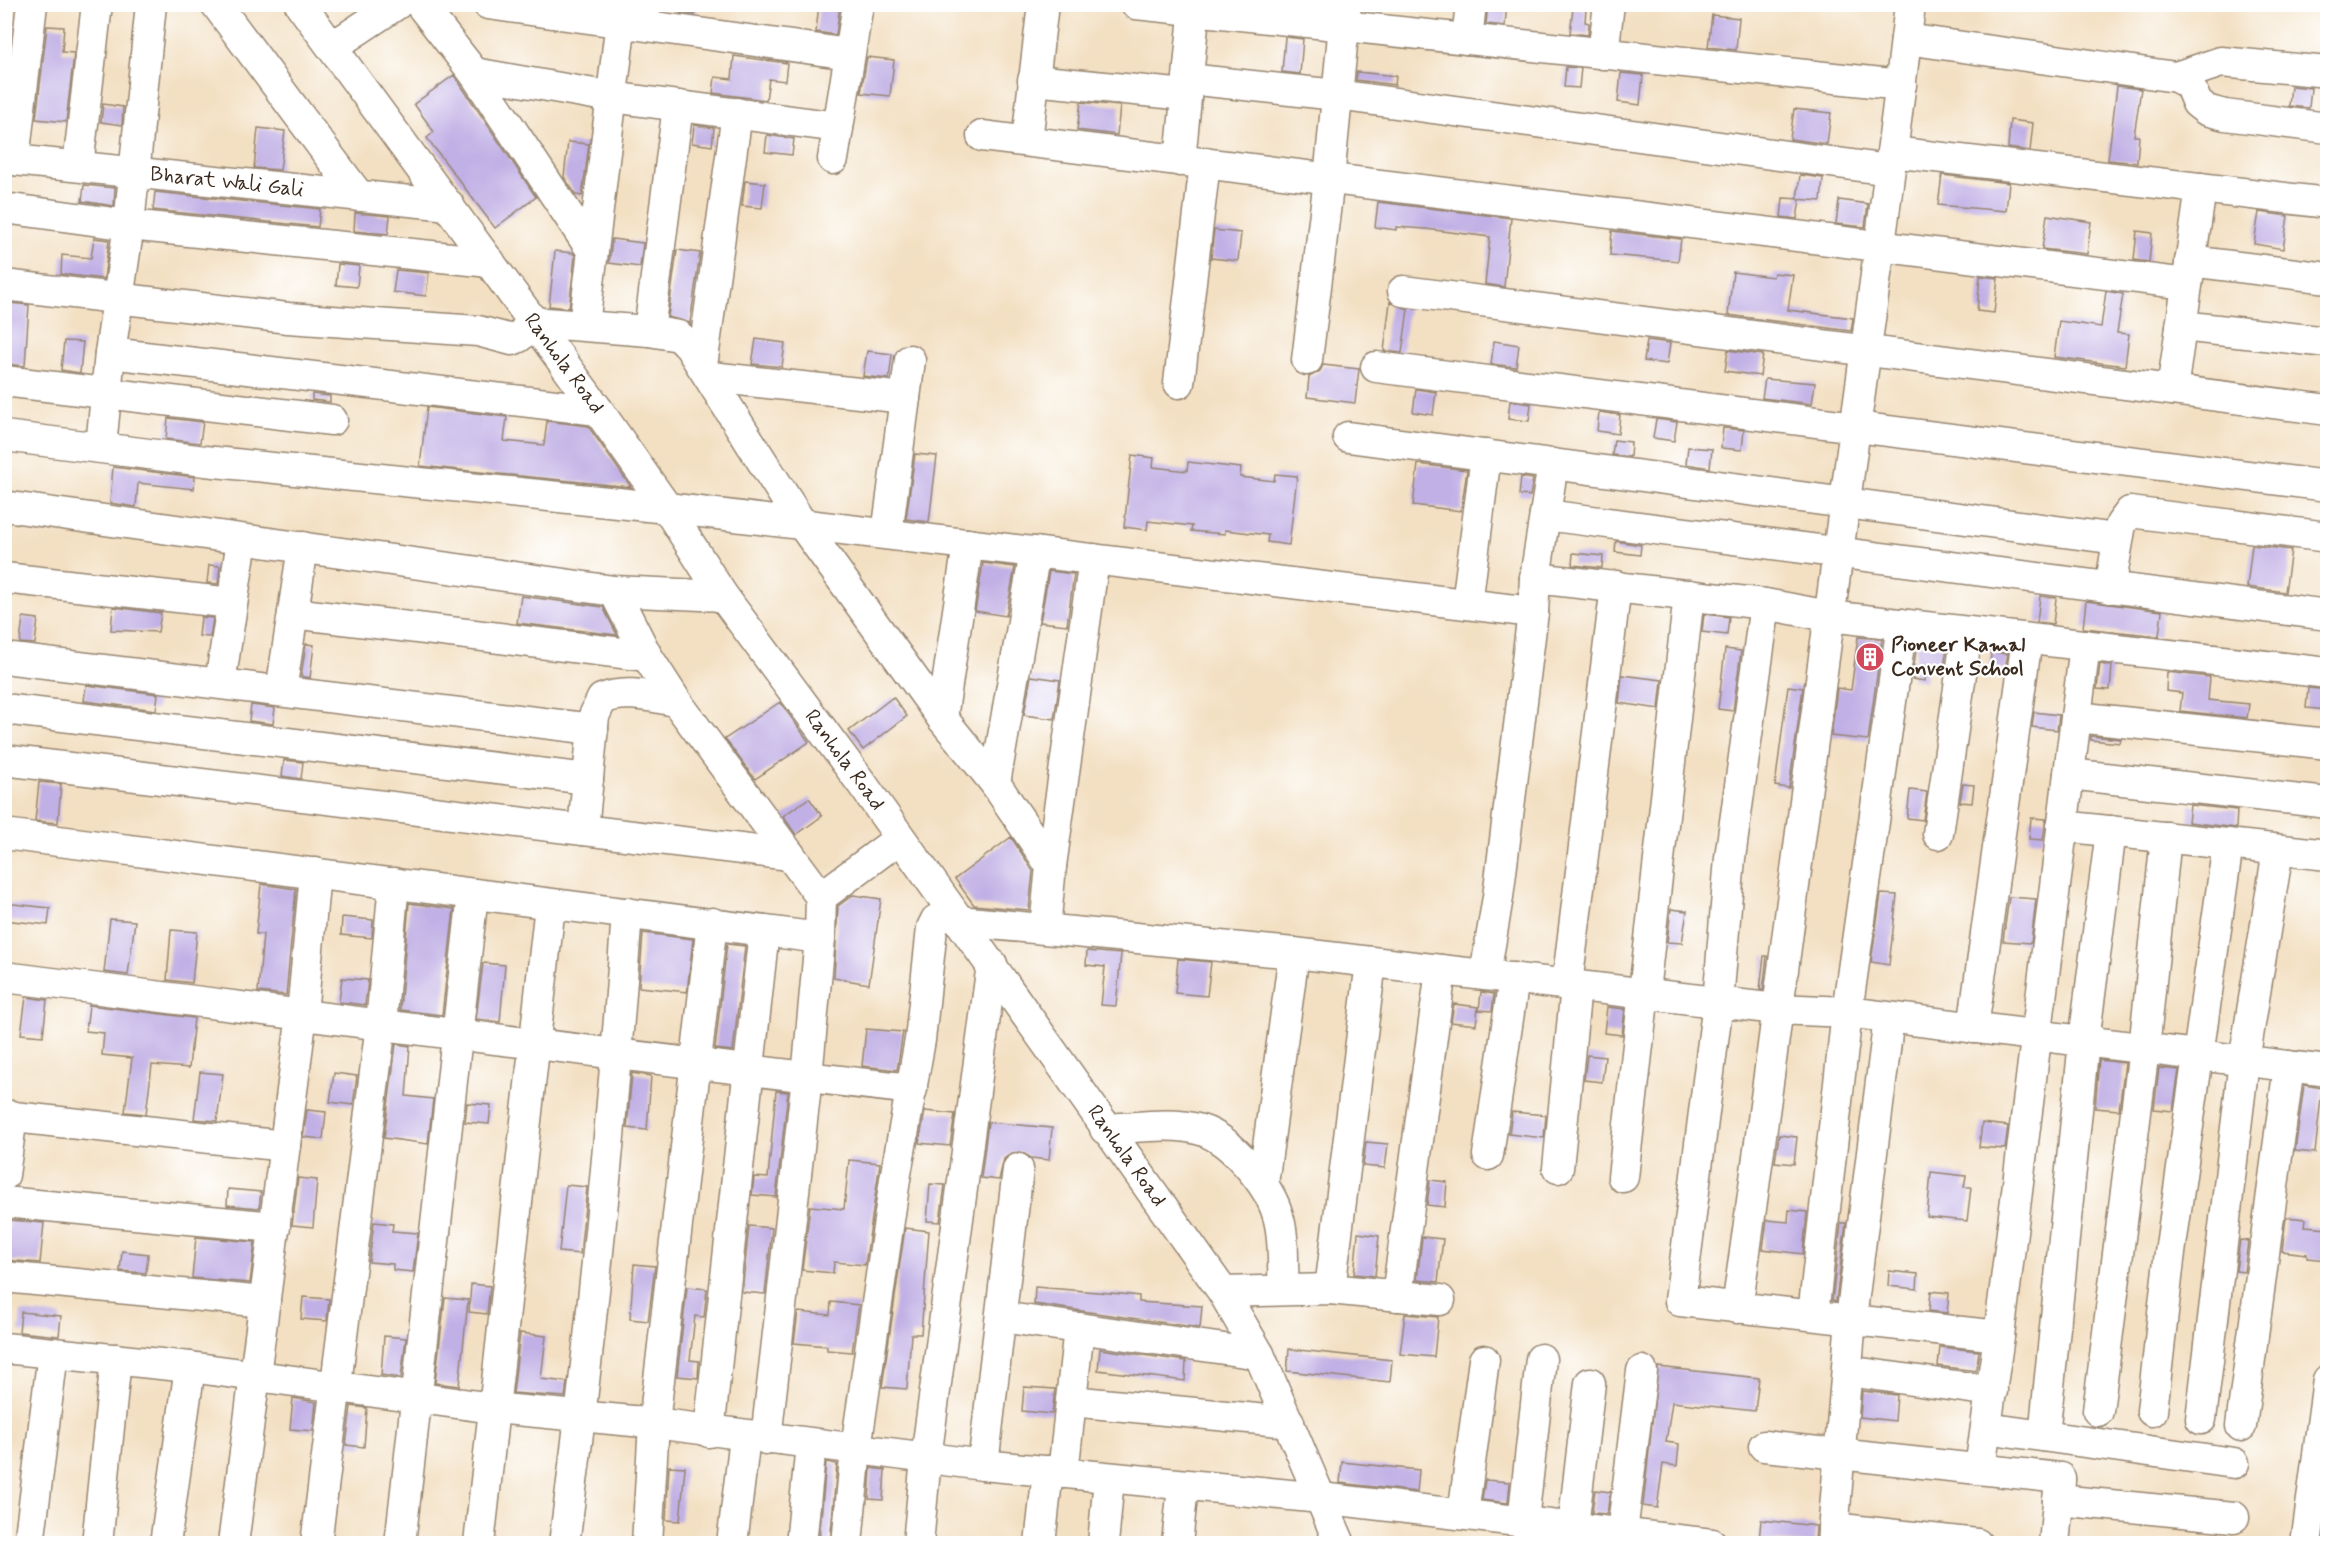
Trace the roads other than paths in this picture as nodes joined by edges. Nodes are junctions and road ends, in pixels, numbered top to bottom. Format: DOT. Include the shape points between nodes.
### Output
graph roads {
  1 [pos="32,4"];
  2 [pos="97,4"];
  3 [pos="151,4"];
  4 [pos="216,4"];
  5 [pos="300,4"];
  6 [pos="397,4"];
  7 [pos="420,4"];
  8 [pos="488,4"];
  9 [pos="858,4"];
  10 [pos="1042,4"];
  11 [pos="1136,4"];
  12 [pos="1471,4"];
  13 [pos="1609,4"];
  14 [pos="1910,4"];
  15 [pos="1195,8"];
  16 [pos="622,13"];
  17 [pos="1345,15"];
  18 [pos="1467,39"];
  19 [pos="1906,39"];
  20 [pos="332,47"];
  21 [pos="849,54"];
  22 [pos="1603,54"];
  23 [pos="2328,72"];
  24 [pos="474,73"];
  25 [pos="2176,77"];
  26 [pos="1033,80"];
  27 [pos="1901,85"];
  28 [pos="1187,87"];
  29 [pos="1337,95"];
  30 [pos="611,97"];
  31 [pos="678,106"];
  32 [pos="738,113"];
  33 [pos="838,127"];
  34 [pos="2328,128"];
  35 [pos="982,136"];
  36 [pos="1026,141"];
  37 [pos="9,159"];
  38 [pos="833,159"];
  39 [pos="1890,161"];
  40 [pos="1192,162"];
  41 [pos="78,166"];
  42 [pos="134,173"];
  43 [pos="1329,179"];
  44 [pos="2201,188"];
  45 [pos="358,196"];
  46 [pos="2328,203"];
  47 [pos="450,205"];
  48 [pos="4,208"];
  49 [pos="129,225"];
  50 [pos="1880,247"];
  51 [pos="591,249"];
  52 [pos="490,262"];
  53 [pos="2189,272"];
  54 [pos="2328,278"];
  55 [pos="4,285"];
  56 [pos="1403,291"];
  57 [pos="118,299"];
  58 [pos="532,322"];
  59 [pos="584,325"];
  60 [pos="2181,326"];
  61 [pos="649,331"];
  62 [pos="2328,342"];
  63 [pos="1867,349"];
  64 [pos="110,353"];
  65 [pos="910,360"];
  66 [pos="1306,360"];
  67 [pos="1376,367"];
  68 [pos="706,371"];
  69 [pos="4,381"];
  70 [pos="1179,383"];
  71 [pos="2172,390"];
  72 [pos="106,392"];
  73 [pos="905,398"];
  74 [pos="598,410"];
  75 [pos="2328,410"];
  76 [pos="332,420"];
  77 [pos="1857,427"];
  78 [pos="4,436"];
  79 [pos="1348,437"];
  80 [pos="101,447"];
  81 [pos="1486,455"];
  82 [pos="1553,464"];
  83 [pos="2328,486"];
  84 [pos="1846,503"];
  85 [pos="4,506"];
  86 [pos="667,508"];
  87 [pos="1545,515"];
  88 [pos="801,524"];
  89 [pos="887,534"];
  90 [pos="2328,537"];
  91 [pos="2117,539"];
  92 [pos="242,540"];
  93 [pos="968,544"];
  94 [pos="303,547"];
  95 [pos="1035,552"];
  96 [pos="1838,554"];
  97 [pos="1094,559"];
  98 [pos="4,578"];
  99 [pos="1535,579"];
  100 [pos="1616,586"];
  101 [pos="2110,588"];
  102 [pos="614,591"];
  103 [pos="1689,595"];
  104 [pos="723,596"];
  105 [pos="232,603"];
  106 [pos="1467,604"];
  107 [pos="1765,604"];
  108 [pos="1533,612"];
  109 [pos="293,613"];
  110 [pos="2328,615"];
  111 [pos="1829,616"];
  112 [pos="1902,624"];
  113 [pos="1967,632"];
  114 [pos="2027,639"];
  115 [pos="2085,645"];
  116 [pos="648,656"];
  117 [pos="4,658"];
  118 [pos="2328,673"];
  119 [pos="220,683"];
  120 [pos="281,691"];
  121 [pos="676,701"];
  122 [pos="4,709"];
  123 [pos="2076,717"];
  124 [pos="942,718"];
  125 [pos="593,729"];
  126 [pos="2328,744"];
  127 [pos="4,760"];
  128 [pos="2069,774"];
  129 [pos="588,779"];
  130 [pos="995,783"];
  131 [pos="2328,803"];
  132 [pos="2062,826"];
  133 [pos="583,830"];
  134 [pos="2111,831"];
  135 [pos="4,834"];
  136 [pos="1938,834"];
  137 [pos="2166,837"];
  138 [pos="900,838"];
  139 [pos="2228,844"];
  140 [pos="2278,850"];
  141 [pos="790,855"];
  142 [pos="2328,855"];
  143 [pos="1051,866"];
  144 [pos="315,873"];
  145 [pos="394,883"];
  146 [pos="473,894"];
  147 [pos="821,897"];
  148 [pos="550,905"];
  149 [pos="627,913"];
  150 [pos="955,917"];
  151 [pos="712,923"];
  152 [pos="1045,928"];
  153 [pos="764,931"];
  154 [pos="820,939"];
  155 [pos="1294,953"];
  156 [pos="1371,962"];
  157 [pos="992,964"];
  158 [pos="1441,970"];
  159 [pos="4,977"];
  160 [pos="1500,977"];
  161 [pos="1572,985"];
  162 [pos="1644,993"];
  163 [pos="1718,1002"];
  164 [pos="1777,1009"];
  165 [pos="1847,1012"];
  166 [pos="302,1014"];
  167 [pos="1889,1018"];
  168 [pos="381,1024"];
  169 [pos="1973,1028"];
  170 [pos="458,1034"];
  171 [pos="2035,1035"];
  172 [pos="2084,1041"];
  173 [pos="534,1045"];
  174 [pos="2144,1049"];
  175 [pos="617,1055"];
  176 [pos="2197,1055"];
  177 [pos="2244,1061"];
  178 [pos="695,1062"];
  179 [pos="2289,1066"];
  180 [pos="751,1070"];
  181 [pos="2328,1071"];
  182 [pos="807,1077"];
  183 [pos="912,1089"];
  184 [pos="8,1116"];
  185 [pos="1105,1129"];
  186 [pos="285,1146"];
  187 [pos="1488,1155"];
  188 [pos="1558,1168"];
  189 [pos="1018,1169"];
  190 [pos="4,1175"];
  191 [pos="1623,1177"];
  192 [pos="1263,1184"];
  193 [pos="4,1202"];
  194 [pos="275,1227"];
  195 [pos="4,1277"];
  196 [pos="1284,1289"];
  197 [pos="1330,1289"];
  198 [pos="1223,1292"];
  199 [pos="1397,1296"];
  200 [pos="1440,1300"];
  201 [pos="265,1302"];
  202 [pos="1737,1308"];
  203 [pos="1813,1316"];
  204 [pos="1001,1317"];
  205 [pos="1851,1319"];
  206 [pos="1079,1328"];
  207 [pos="1999,1336"];
  208 [pos="4,1348"];
  209 [pos="53,1353"];
  210 [pos="1259,1354"];
  211 [pos="116,1359"];
  212 [pos="1541,1359"];
  213 [pos="1484,1360"];
  214 [pos="190,1367"];
  215 [pos="1642,1371"];
  216 [pos="1847,1371"];
  217 [pos="255,1377"];
  218 [pos="2328,1380"];
  219 [pos="1590,1383"];
  220 [pos="336,1387"];
  221 [pos="1992,1391"];
  222 [pos="414,1397"];
  223 [pos="1071,1401"];
  224 [pos="493,1408"];
  225 [pos="2097,1411"];
  226 [pos="2152,1412"];
  227 [pos="581,1417"];
  228 [pos="2201,1419"];
  229 [pos="1289,1422"];
  230 [pos="654,1423"];
  231 [pos="2241,1426"];
  232 [pos="1986,1428"];
  233 [pos="709,1432"];
  234 [pos="2055,1437"];
  235 [pos="756,1438"];
  236 [pos="811,1444"];
  237 [pos="1764,1446"];
  238 [pos="856,1448"];
  239 [pos="1840,1454"];
  240 [pos="926,1458"];
  241 [pos="2234,1463"];
  242 [pos="983,1465"];
  243 [pos="1980,1468"];
  244 [pos="1055,1472"];
  245 [pos="1109,1478"];
  246 [pos="1183,1486"];
  247 [pos="2059,1489"];
  248 [pos="1321,1498"];
  249 [pos="1463,1514"];
  250 [pos="2234,1517"];
  251 [pos="1523,1521"];
  252 [pos="1573,1527"];
  253 [pos="1833,1536"];
  254 [pos="1639,1538"];
  255 [pos="30,1544"];
  256 [pos="97,1544"];
  257 [pos="165,1544"];
  258 [pos="233,1544"];
  259 [pos="316,1544"];
  260 [pos="399,1544"];
  261 [pos="479,1544"];
  262 [pos="564,1544"];
  263 [pos="647,1544"];
  264 [pos="732,1544"];
  265 [pos="801,1544"];
  266 [pos="847,1544"];
  267 [pos="918,1544"];
  268 [pos="1040,1544"];
  269 [pos="1103,1544"];
  270 [pos="1176,1544"];
  271 [pos="1340,1544"];
  272 [pos="1712,1544"];
  273 [pos="1977,1544"];
  274 [pos="2054,1544"];
  275 [pos="2306,1544"];
  1 -- 37 [label="street"];
  2 -- 41 [label="street"];
  3 -- 42 [label="street"];
  4 -- 45 [label="street"];
  5 -- 20 [label="street, Ranhola Road"];
  6 -- 20 [label="street"];
  7 -- 24 [label="street"];
  8 -- 16 [label="street"];
  9 -- 21 [label="street"];
  10 -- 26 [label="street"];
  11 -- 15 [label="street"];
  12 -- 18 [label="street"];
  13 -- 22 [label="street"];
  14 -- 19 [label="street"];
  15 -- 17 [label="street"];
  15 -- 28 [label="street"];
  16 -- 21 [label="street"];
  16 -- 30 [label="street"];
  17 -- 18 [label="street"];
  17 -- 29 [label="street"];
  18 -- 22 [label="street"];
  19 -- 25 [label="street"];
  19 -- 27 [label="street"];
  20 -- 47 [label="street, Ranhola Road"];
  21 -- 33 [label="street"];
  22 -- 27 [label="street"];
  23 -- 25 [label="street" via="2241,62 2221,63"];
  24 -- 30 [label="street"];
  24 -- 51 [label="street"];
  25 -- 34 [label="street" via="2189,84 2197,103 2206,110"];
  26 -- 28 [label="street"];
  26 -- 36 [label="street"];
  27 -- 39 [label="street"];
  28 -- 29 [label="street"];
  28 -- 40 [label="street"];
  29 -- 39 [label="street"];
  29 -- 43 [label="street"];
  30 -- 31 [label="street"];
  30 -- 51 [label="street"];
  31 -- 32 [label="street"];
  31 -- 61 [label="street"];
  32 -- 33 [label="street"];
  32 -- 68 [label="street"];
  33 -- 38 [label="street"];
  35 -- 36 [label="street"];
  36 -- 40 [label="street"];
  37 -- 41 [label="street, Bharat Wali Gali"];
  39 -- 44 [label="street"];
  39 -- 50 [label="street"];
  40 -- 43 [label="street"];
  40 -- 70 [label="street"];
  41 -- 42 [label="street, Bharat Wali Gali"];
  42 -- 45 [label="street, Bharat Wali Gali"];
  42 -- 49 [label="street"];
  43 -- 50 [label="street"];
  43 -- 66 [label="street"];
  44 -- 46 [label="street"];
  44 -- 53 [label="street"];
  45 -- 47 [label="street, Bharat Wali Gali"];
  47 -- 52 [label="street, Ranhola Road"];
  48 -- 49 [label="street"];
  49 -- 52 [label="street"];
  49 -- 57 [label="street"];
  50 -- 53 [label="street"];
  50 -- 63 [label="street"];
  51 -- 59 [label="street"];
  52 -- 58 [label="street, Ranhola Road"];
  53 -- 54 [label="street"];
  53 -- 60 [label="street"];
  55 -- 57 [label="street"];
  56 -- 63 [label="street"];
  57 -- 58 [label="street" via="288,318 472,331 512,340 519,338"];
  57 -- 64 [label="street"];
  58 -- 59 [label="street"];
  58 -- 74 [label="street, Ranhola Road"];
  59 -- 61 [label="street"];
  60 -- 62 [label="street"];
  60 -- 71 [label="street"];
  61 -- 68 [label="street" via="679,336"];
  63 -- 71 [label="street"];
  63 -- 77 [label="street"];
  64 -- 72 [label="street"];
  64 -- 74 [label="street"];
  65 -- 73 [label="street"];
  67 -- 77 [label="street"];
  68 -- 73 [label="street"];
  68 -- 88 [label="street"];
  69 -- 72 [label="street"];
  71 -- 75 [label="street"];
  72 -- 76 [label="street"];
  72 -- 80 [label="street"];
  73 -- 89 [label="street"];
  74 -- 86 [label="street, Ranhola Road"];
  77 -- 83 [label="street"];
  77 -- 84 [label="street"];
  78 -- 80 [label="street"];
  79 -- 81 [label="street"];
  80 -- 86 [label="street"];
  81 -- 82 [label="street"];
  81 -- 106 [label="street"];
  82 -- 84 [label="street"];
  82 -- 87 [label="street"];
  84 -- 91 [label="street"];
  84 -- 96 [label="street"];
  85 -- 92 [label="street"];
  86 -- 88 [label="street"];
  86 -- 104 [label="street, Ranhola Road"];
  87 -- 96 [label="street"];
  87 -- 99 [label="street"];
  88 -- 89 [label="street"];
  88 -- 124 [label="street"];
  89 -- 93 [label="street"];
  90 -- 91 [label="street" via="2130,512"];
  91 -- 101 [label="street"];
  92 -- 94 [label="street"];
  92 -- 105 [label="street"];
  93 -- 95 [label="street"];
  93 -- 124 [label="street"];
  94 -- 102 [label="street"];
  94 -- 109 [label="street"];
  95 -- 97 [label="street"];
  95 -- 130 [label="street"];
  96 -- 101 [label="street"];
  96 -- 111 [label="street"];
  97 -- 106 [label="street"];
  97 -- 143 [label="street"];
  98 -- 105 [label="street"];
  99 -- 100 [label="street"];
  99 -- 108 [label="street"];
  100 -- 103 [label="street"];
  100 -- 161 [label="street"];
  101 -- 110 [label="street"];
  102 -- 104 [label="street"];
  102 -- 116 [label="street"];
  103 -- 107 [label="street"];
  103 -- 162 [label="street"];
  104 -- 138 [label="street, Ranhola Road"];
  105 -- 119 [label="street"];
  106 -- 108 [label="street"];
  107 -- 111 [label="street"];
  107 -- 163 [label="street" via="1730,858"];
  108 -- 160 [label="street" via="1498,897"];
  109 -- 116 [label="street"];
  109 -- 120 [label="street"];
  111 -- 112 [label="street"];
  111 -- 164 [label="street"];
  112 -- 113 [label="street"];
  112 -- 165 [label="street"];
  113 -- 114 [label="street"];
  113 -- 136 [label="street"];
  114 -- 115 [label="street"];
  114 -- 169 [label="street"];
  115 -- 118 [label="street"];
  115 -- 123 [label="street"];
  116 -- 121 [label="street"];
  117 -- 119 [label="street"];
  119 -- 120 [label="street"];
  120 -- 125 [label="street"];
  121 -- 125 [label="street" via="613,694 596,707"];
  121 -- 141 [label="street"];
  122 -- 129 [label="street"];
  123 -- 126 [label="street"];
  123 -- 128 [label="street"];
  124 -- 130 [label="street"];
  125 -- 129 [label="street"];
  127 -- 133 [label="street"];
  128 -- 131 [label="street"];
  128 -- 132 [label="street"];
  129 -- 133 [label="street"];
  130 -- 143 [label="street"];
  132 -- 134 [label="street"];
  132 -- 171 [label="street"];
  133 -- 141 [label="street"];
  134 -- 137 [label="street"];
  134 -- 172 [label="street"];
  135 -- 144 [label="street"];
  137 -- 139 [label="street"];
  137 -- 174 [label="street"];
  138 -- 147 [label="street"];
  138 -- 150 [label="street, Ranhola Road"];
  139 -- 140 [label="street"];
  139 -- 176 [label="street"];
  140 -- 142 [label="street"];
  140 -- 177 [label="street"];
  141 -- 147 [label="street"];
  143 -- 152 [label="street"];
  144 -- 145 [label="street"];
  144 -- 166 [label="street"];
  145 -- 146 [label="street"];
  145 -- 168 [label="street"];
  146 -- 148 [label="street"];
  146 -- 170 [label="street"];
  147 -- 154 [label="street"];
  148 -- 149 [label="street"];
  148 -- 173 [label="street"];
  149 -- 151 [label="street"];
  149 -- 175 [label="street"];
  150 -- 152 [label="street"];
  150 -- 157 [label="street, Ranhola Road"];
  150 -- 183 [label="street" via="936,920 933,925"];
  151 -- 153 [label="street"];
  151 -- 178 [label="street"];
  152 -- 155 [label="street"];
  153 -- 154 [label="street"];
  153 -- 180 [label="street"];
  154 -- 182 [label="street"];
  155 -- 156 [label="street"];
  155 -- 192 [label="street"];
  156 -- 158 [label="street"];
  156 -- 197 [label="street"];
  157 -- 185 [label="street, Ranhola Road"];
  157 -- 240 [label="street"];
  158 -- 160 [label="street"];
  158 -- 199 [label="street"];
  159 -- 166 [label="street"];
  160 -- 161 [label="street"];
  160 -- 187 [label="street"];
  161 -- 162 [label="street"];
  161 -- 188 [label="street"];
  162 -- 163 [label="street"];
  162 -- 191 [label="street"];
  163 -- 164 [label="street"];
  163 -- 202 [label="street" via="1680,1301"];
  164 -- 165 [label="street"];
  164 -- 202 [label="street"];
  165 -- 167 [label="street"];
  165 -- 203 [label="street"];
  166 -- 168 [label="street"];
  166 -- 186 [label="street"];
  167 -- 169 [label="street"];
  167 -- 205 [label="street"];
  168 -- 170 [label="street"];
  168 -- 220 [label="street"];
  169 -- 171 [label="street"];
  170 -- 173 [label="street"];
  170 -- 222 [label="street"];
  171 -- 172 [label="street"];
  171 -- 207 [label="street"];
  172 -- 174 [label="street"];
  172 -- 234 [label="street"];
  173 -- 175 [label="street"];
  173 -- 224 [label="street"];
  174 -- 176 [label="street"];
  174 -- 225 [label="street"];
  175 -- 178 [label="street"];
  175 -- 227 [label="street"];
  176 -- 177 [label="street"];
  176 -- 226 [label="street"];
  177 -- 179 [label="street"];
  177 -- 228 [label="street"];
  178 -- 180 [label="street"];
  178 -- 230 [label="street"];
  179 -- 181 [label="street"];
  179 -- 231 [label="street"];
  180 -- 182 [label="street"];
  180 -- 233 [label="street"];
  182 -- 183 [label="street"];
  182 -- 235 [label="street"];
  183 -- 238 [label="street"];
  184 -- 186 [label="street"];
  184 -- 190 [label="street"];
  185 -- 192 [label="street" via="1200,1129 1220,1138"];
  185 -- 198 [label="street, Ranhola Road"];
  186 -- 194 [label="street"];
  189 -- 204 [label="street"];
  192 -- 196 [label="street" via="1279,1216"];
  193 -- 194 [label="street"];
  194 -- 201 [label="street"];
  195 -- 201 [label="street"];
  196 -- 197 [label="street"];
  196 -- 198 [label="street"];
  197 -- 199 [label="street"];
  198 -- 210 [label="street, Ranhola Road"];
  199 -- 200 [label="street"];
  201 -- 217 [label="street"];
  202 -- 203 [label="street"];
  203 -- 205 [label="street"];
  204 -- 206 [label="street"];
  204 -- 242 [label="street"];
  205 -- 207 [label="street"];
  205 -- 216 [label="street"];
  206 -- 210 [label="street"];
  206 -- 223 [label="street"];
  207 -- 221 [label="street"];
  208 -- 209 [label="street"];
  209 -- 211 [label="street"];
  209 -- 255 [label="street"];
  210 -- 229 [label="street, Ranhola Road"];
  211 -- 214 [label="street"];
  211 -- 256 [label="street"];
  212 -- 251 [label="street"];
  213 -- 249 [label="street"];
  214 -- 217 [label="street"];
  214 -- 257 [label="street"];
  215 -- 254 [label="street"];
  216 -- 221 [label="street"];
  216 -- 239 [label="street"];
  217 -- 220 [label="street"];
  217 -- 258 [label="street"];
  218 -- 275 [label="street"];
  219 -- 252 [label="street"];
  220 -- 222 [label="street"];
  220 -- 259 [label="street"];
  221 -- 232 [label="street"];
  222 -- 224 [label="street"];
  222 -- 260 [label="street"];
  223 -- 229 [label="street"];
  223 -- 244 [label="street"];
  224 -- 227 [label="street"];
  224 -- 261 [label="street"];
  227 -- 230 [label="street"];
  227 -- 262 [label="street"];
  229 -- 248 [label="street, Ranhola Road"];
  230 -- 233 [label="street"];
  230 -- 263 [label="street"];
  232 -- 234 [label="street"];
  232 -- 243 [label="street"];
  233 -- 235 [label="street"];
  234 -- 241 [label="street"];
  234 -- 247 [label="street"];
  235 -- 236 [label="street"];
  235 -- 264 [label="street"];
  236 -- 238 [label="street"];
  236 -- 265 [label="street"];
  237 -- 239 [label="street"];
  238 -- 240 [label="street"];
  238 -- 266 [label="street"];
  239 -- 243 [label="street"];
  239 -- 253 [label="street"];
  240 -- 242 [label="street"];
  240 -- 267 [label="street"];
  242 -- 244 [label="street"];
  243 -- 247 [label="street"];
  244 -- 245 [label="street"];
  244 -- 268 [label="street"];
  245 -- 246 [label="street"];
  245 -- 269 [label="street"];
  246 -- 248 [label="street"];
  246 -- 270 [label="street"];
  247 -- 250 [label="street"];
  247 -- 274 [label="street"];
  248 -- 249 [label="street"];
  248 -- 271 [label="street, Ranhola Road"];
  249 -- 251 [label="street"];
  251 -- 252 [label="street"];
  252 -- 254 [label="street"];
  253 -- 273 [label="street"];
  254 -- 272 [label="street"];
}
